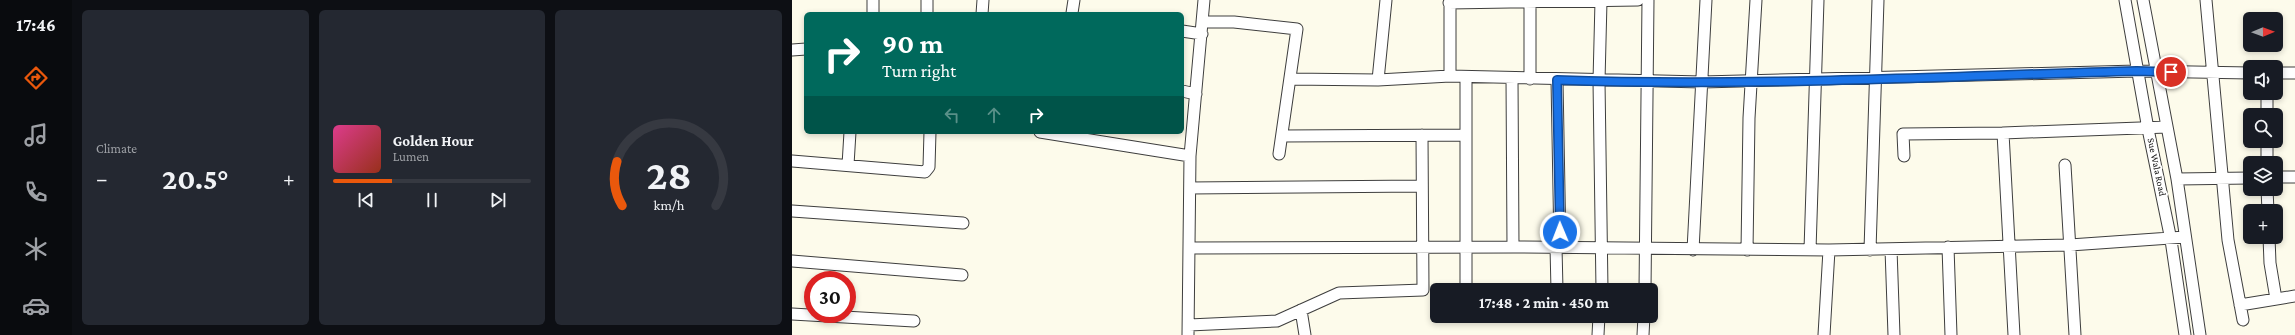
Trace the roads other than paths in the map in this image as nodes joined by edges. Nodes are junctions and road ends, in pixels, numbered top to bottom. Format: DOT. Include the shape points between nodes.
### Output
graph roads {
  1 [pos="873,0"];
  2 [pos="927,0"];
  3 [pos="984,0"];
  4 [pos="1074,0"];
  5 [pos="1204,0"];
  6 [pos="1386,0"];
  7 [pos="1590,0"];
  8 [pos="1638,0"];
  9 [pos="1648,0"];
  10 [pos="1706,0"];
  11 [pos="1756,0"];
  12 [pos="1818,0"];
  13 [pos="1878,0"];
  14 [pos="2125,0"];
  15 [pos="2143,0"];
  16 [pos="2206,0"];
  17 [pos="1530,1"];
  18 [pos="1601,1"];
  19 [pos="1450,2"];
  20 [pos="873,12"];
  21 [pos="926,12"];
  22 [pos="982,12"];
  23 [pos="1072,12"];
  24 [pos="1203,22"];
  25 [pos="1184,31"];
  26 [pos="1202,34"];
  27 [pos="804,49"];
  28 [pos="792,50"];
  29 [pos="2137,71"];
  30 [pos="2157,72"];
  31 [pos="2213,73"];
  32 [pos="2243,73"];
  33 [pos="2283,73"];
  34 [pos="2295,73"];
  35 [pos="1450,76"];
  36 [pos="1466,77"];
  37 [pos="1512,78"];
  38 [pos="1290,79"];
  39 [pos="1530,79"];
  40 [pos="1814,79"];
  41 [pos="1876,79"];
  42 [pos="1378,80"];
  43 [pos="1557,80"];
  44 [pos="1599,81"];
  45 [pos="1702,82"];
  46 [pos="1752,82"];
  47 [pos="1647,83"];
  48 [pos="1184,91"];
  49 [pos="1196,94"];
  50 [pos="2167,127"];
  51 [pos="2148,129"];
  52 [pos="850,134"];
  53 [pos="930,134"];
  54 [pos="1052,134"];
  55 [pos="2003,134"];
  56 [pos="1422,135"];
  57 [pos="1466,135"];
  58 [pos="1282,136"];
  59 [pos="1280,154"];
  60 [pos="1190,156"];
  61 [pos="1904,156"];
  62 [pos="792,162"];
  63 [pos="2065,165"];
  64 [pos="848,166"];
  65 [pos="2283,177"];
  66 [pos="2295,177"];
  67 [pos="2223,178"];
  68 [pos="2243,178"];
  69 [pos="2177,179"];
  70 [pos="1422,186"];
  71 [pos="1190,188"];
  72 [pos="792,211"];
  73 [pos="963,223"];
  74 [pos="2185,237"];
  75 [pos="2172,240"];
  76 [pos="2269,244"];
  77 [pos="2070,245"];
  78 [pos="2009,246"];
  79 [pos="1423,247"];
  80 [pos="1467,247"];
  81 [pos="1513,247"];
  82 [pos="1558,247"];
  83 [pos="1948,247"];
  84 [pos="1191,248"];
  85 [pos="1601,248"];
  86 [pos="1647,249"];
  87 [pos="1891,249"];
  88 [pos="1693,250"];
  89 [pos="1747,250"];
  90 [pos="1810,250"];
  91 [pos="1829,250"];
  92 [pos="1870,250"];
  93 [pos="792,261"];
  94 [pos="962,275"];
  95 [pos="1466,283"];
  96 [pos="1557,283"];
  97 [pos="1602,283"];
  98 [pos="1645,283"];
  99 [pos="2295,296"];
  100 [pos="2276,299"];
  101 [pos="2240,304"];
  102 [pos="1301,310"];
  103 [pos="792,314"];
  104 [pos="2243,320"];
  105 [pos="914,321"];
  106 [pos="1599,323"];
  107 [pos="1644,323"];
  108 [pos="1189,330"];
  109 [pos="1305,335"];
  110 [pos="1598,335"];
  111 [pos="1643,335"];
  112 [pos="1824,335"];
  113 [pos="1894,335"];
  114 [pos="1951,335"];
  115 [pos="2014,335"];
  116 [pos="2075,335"];
  117 [pos="2185,335"];
  118 [pos="2200,335"];
  1 -- 20 [label="street"];
  2 -- 21 [label="street"];
  3 -- 22 [label="street"];
  4 -- 23 [label="street"];
  5 -- 24 [label="street"];
  6 -- 42 [label="street"];
  7 -- 17 [label="street"];
  7 -- 18 [label="street"];
  8 -- 18 [label="street"];
  9 -- 47 [label="street"];
  10 -- 45 [label="street"];
  11 -- 46 [label="street"];
  12 -- 40 [label="street"];
  13 -- 41 [label="street"];
  14 -- 29 [label="street, Sue Wala Road"];
  15 -- 30 [label="street"];
  16 -- 31 [label="street"];
  17 -- 19 [label="street"];
  17 -- 39 [label="street"];
  18 -- 44 [label="street"];
  19 -- 35 [label="street"];
  24 -- 26 [label="street"];
  24 -- 38 [label="street" via="1234,22 1297,29"];
  25 -- 26 [label="street"];
  26 -- 49 [label="street"];
  27 -- 28 [label="street"];
  29 -- 30 [label="street"];
  29 -- 41 [label="street"];
  29 -- 51 [label="street, Sue Wala Road"];
  30 -- 31 [label="street"];
  30 -- 50 [label="street"];
  31 -- 32 [label="street"];
  31 -- 67 [label="street"];
  33 -- 34 [label="street"];
  35 -- 36 [label="street"];
  35 -- 42 [label="street"];
  36 -- 37 [label="street"];
  36 -- 57 [label="street"];
  37 -- 39 [label="street"];
  37 -- 81 [label="street"];
  38 -- 42 [label="street"];
  38 -- 58 [label="street"];
  39 -- 43 [label="street"];
  40 -- 41 [label="street"];
  40 -- 46 [label="street"];
  40 -- 90 [label="street"];
  41 -- 92 [label="street"];
  43 -- 44 [label="street"];
  43 -- 82 [label="street"];
  44 -- 47 [label="street"];
  44 -- 85 [label="street"];
  45 -- 46 [label="street"];
  45 -- 47 [label="street"];
  45 -- 88 [label="street"];
  46 -- 89 [label="street"];
  47 -- 86 [label="street"];
  48 -- 49 [label="street"];
  49 -- 60 [label="street"];
  50 -- 51 [label="street"];
  50 -- 69 [label="street"];
  51 -- 55 [label="street"];
  51 -- 75 [label="street, Sue Wala Road"];
  52 -- 64 [label="street"];
  53 -- 64 [label="street" via="929,167 925,172"];
  54 -- 60 [label="street"];
  55 -- 61 [label="street" via="1903,134"];
  55 -- 78 [label="street"];
  56 -- 57 [label="street"];
  56 -- 58 [label="street"];
  56 -- 70 [label="street"];
  57 -- 80 [label="street"];
  58 -- 59 [label="street"];
  60 -- 71 [label="street"];
  62 -- 64 [label="street"];
  63 -- 77 [label="street"];
  65 -- 66 [label="street"];
  67 -- 68 [label="street"];
  67 -- 69 [label="street"];
  67 -- 101 [label="street" via="2228,240"];
  69 -- 74 [label="street"];
  70 -- 71 [label="street"];
  70 -- 79 [label="street"];
  71 -- 84 [label="street"];
  72 -- 73 [label="street"];
  74 -- 75 [label="street"];
  74 -- 118 [label="street"];
  75 -- 77 [label="street"];
  75 -- 117 [label="street, Sue Wala Road"];
  76 -- 100 [label="street"];
  77 -- 78 [label="street"];
  77 -- 116 [label="street"];
  78 -- 83 [label="street"];
  78 -- 115 [label="street"];
  79 -- 80 [label="street"];
  79 -- 84 [label="street"];
  79 -- 102 [label="street" via="1423,290 1339,294"];
  80 -- 81 [label="street"];
  80 -- 95 [label="street"];
  81 -- 82 [label="street"];
  82 -- 85 [label="street"];
  82 -- 96 [label="street"];
  83 -- 87 [label="street"];
  83 -- 114 [label="street"];
  84 -- 108 [label="street"];
  85 -- 86 [label="street"];
  85 -- 97 [label="street"];
  86 -- 88 [label="street"];
  86 -- 98 [label="street"];
  87 -- 92 [label="street"];
  87 -- 113 [label="street"];
  88 -- 89 [label="street"];
  89 -- 90 [label="street"];
  90 -- 91 [label="street"];
  91 -- 92 [label="street"];
  91 -- 112 [label="street"];
  93 -- 94 [label="street"];
  99 -- 100 [label="street"];
  100 -- 101 [label="street"];
  101 -- 104 [label="street"];
  102 -- 108 [label="street" via="1277,321"];
  102 -- 109 [label="street"];
  103 -- 105 [label="street"];
  106 -- 110 [label="street"];
  107 -- 111 [label="street"];
}
